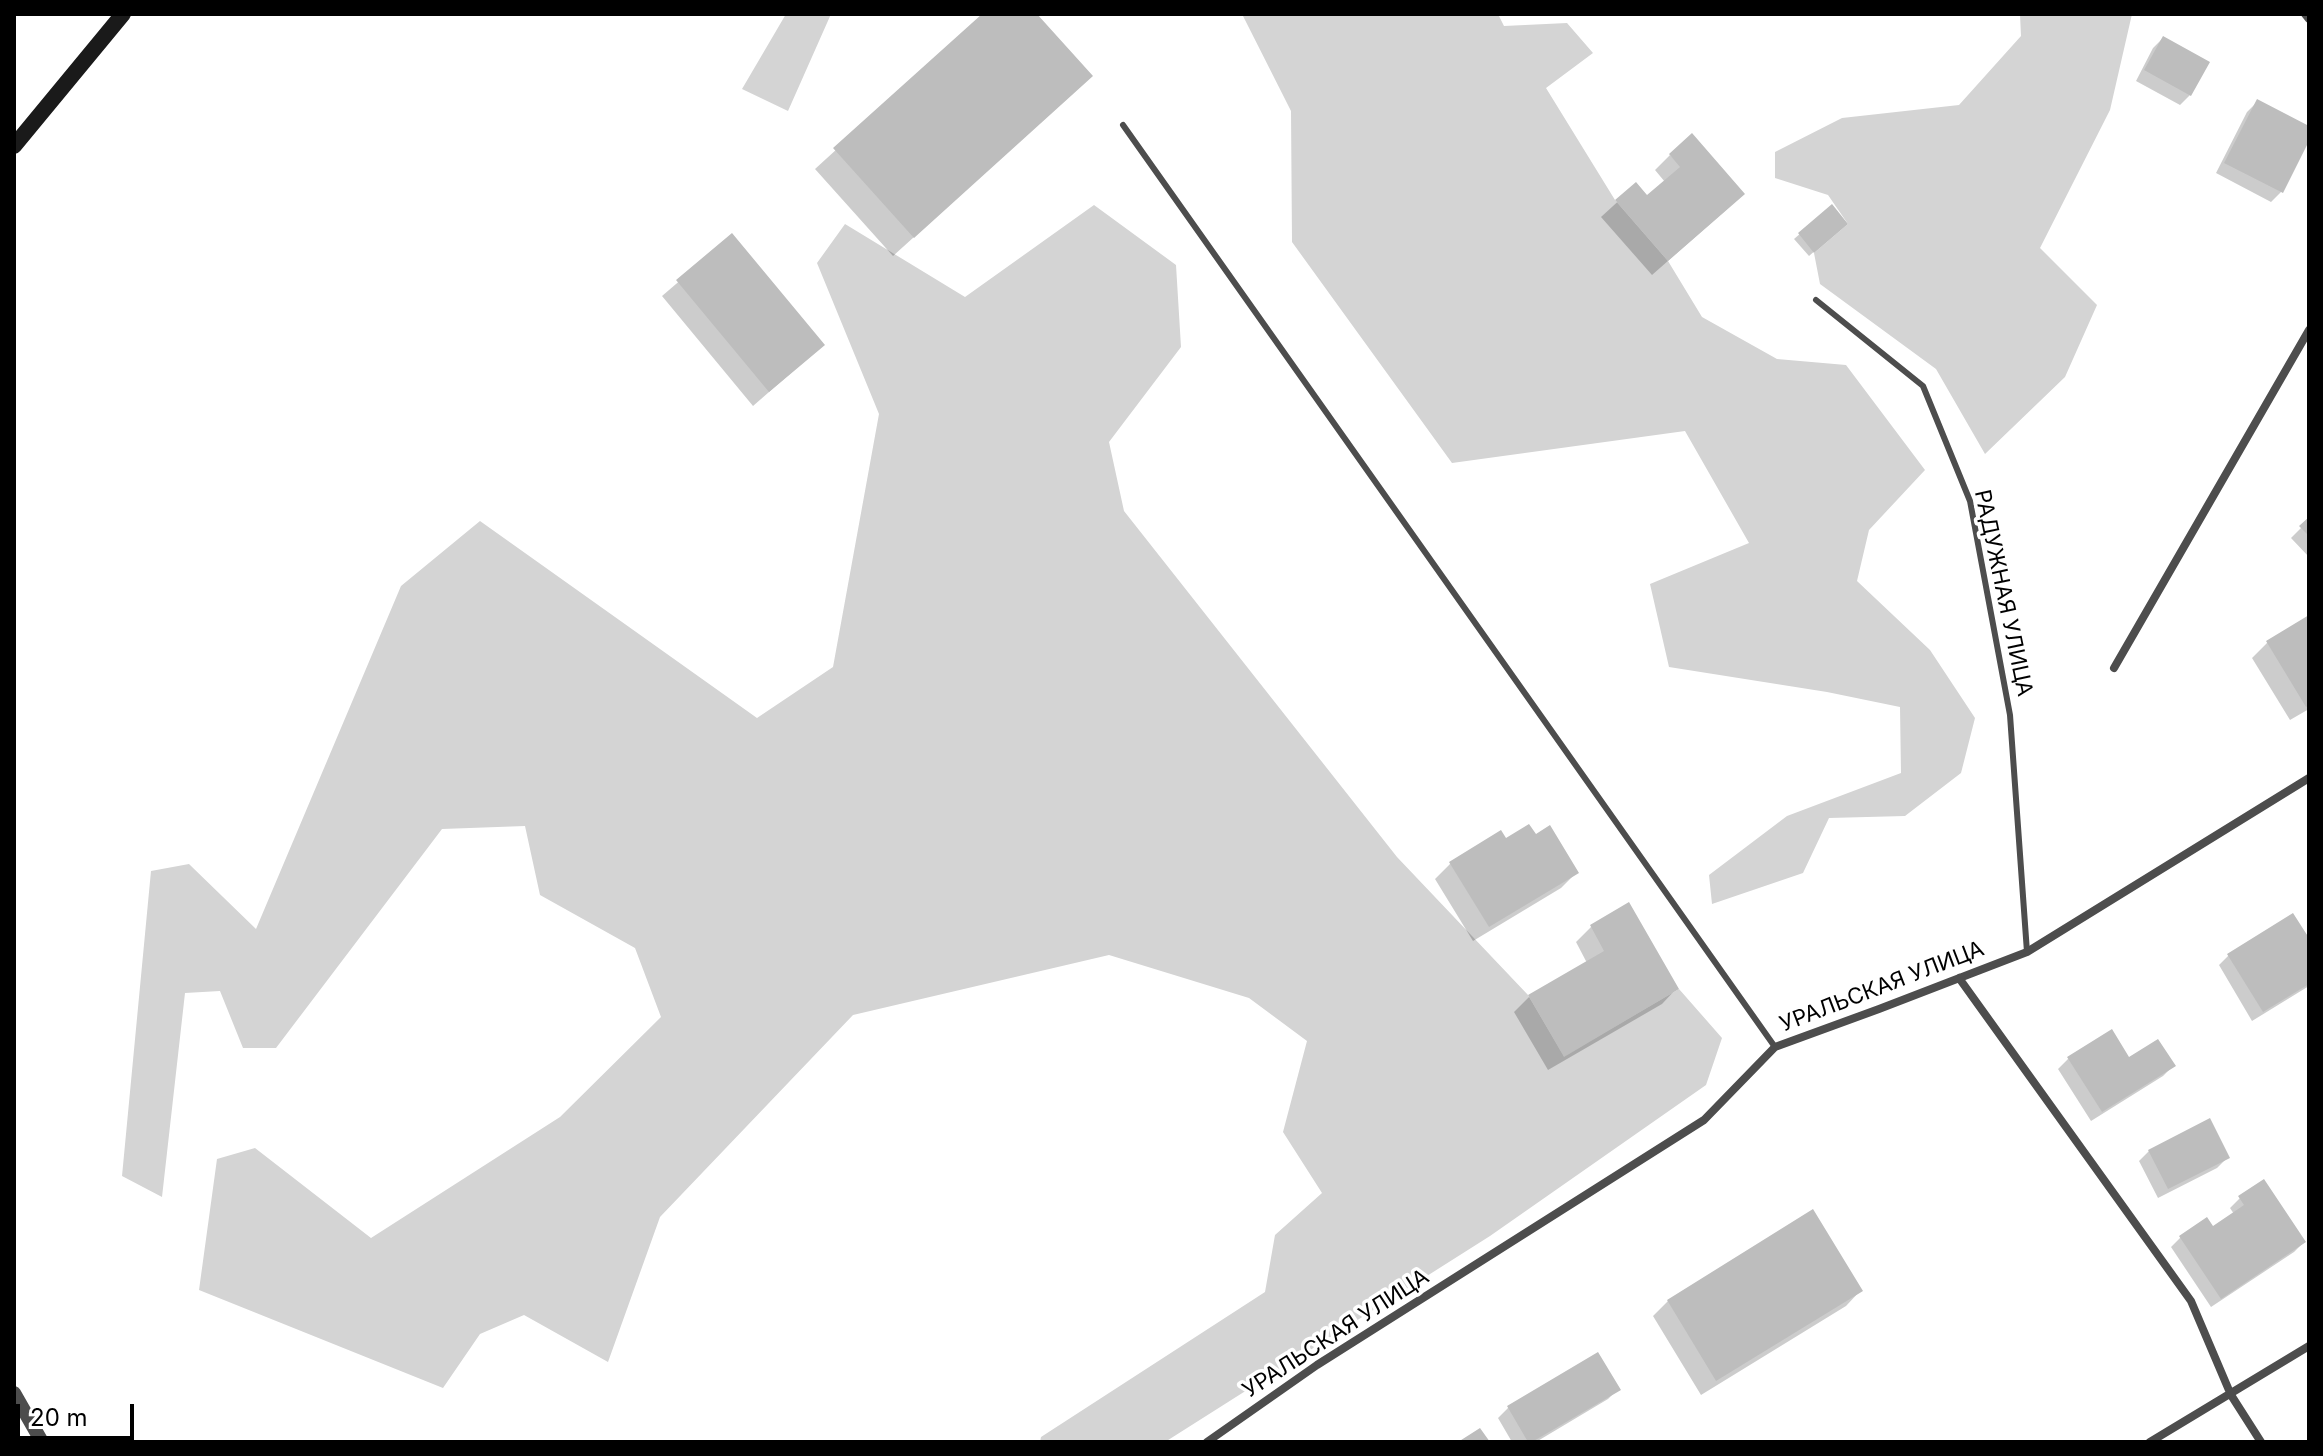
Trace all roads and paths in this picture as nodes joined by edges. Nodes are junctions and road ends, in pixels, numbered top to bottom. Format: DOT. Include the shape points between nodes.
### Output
graph roads {
  1 [pos="123,14"];
  2 [pos="2305,14"];
  3 [pos="2309,19"];
  4 [pos="1123,125"];
  5 [pos="14,146"];
  6 [pos="1816,300"];
  7 [pos="2309,330"];
  8 [pos="2114,668"];
  9 [pos="2309,778"];
  10 [pos="2027,952"];
  11 [pos="1959,978"];
  12 [pos="1775,1047"];
  13 [pos="2309,1346"];
  14 [pos="14,1393"];
  15 [pos="2231,1395"];
  16 [pos="42,1442"];
  17 [pos="1207,1442"];
  18 [pos="2150,1442"];
  19 [pos="2261,1442"];
  1 -- 5 [label="main road"];
  2 -- 3 [label="street"];
  4 -- 12 [label="lane"];
  6 -- 10 [label="lane, РАДУЖНАЯ УЛИЦА" via="1923,386 1970,501 2010,715"];
  7 -- 8 [label="street"];
  9 -- 10 [label="street, УРАЛЬСКАЯ УЛИЦА"];
  10 -- 11 [label="street, УРАЛЬСКАЯ УЛИЦА"];
  11 -- 12 [label="street, УРАЛЬСКАЯ УЛИЦА"];
  11 -- 15 [label="street" via="2191,1301"];
  12 -- 17 [label="street, УРАЛЬСКАЯ УЛИЦА" via="1704,1120 1317,1365"];
  13 -- 15 [label="street"];
  14 -- 16 [label="street"];
  15 -- 18 [label="street"];
  15 -- 19 [label="street"];
}
